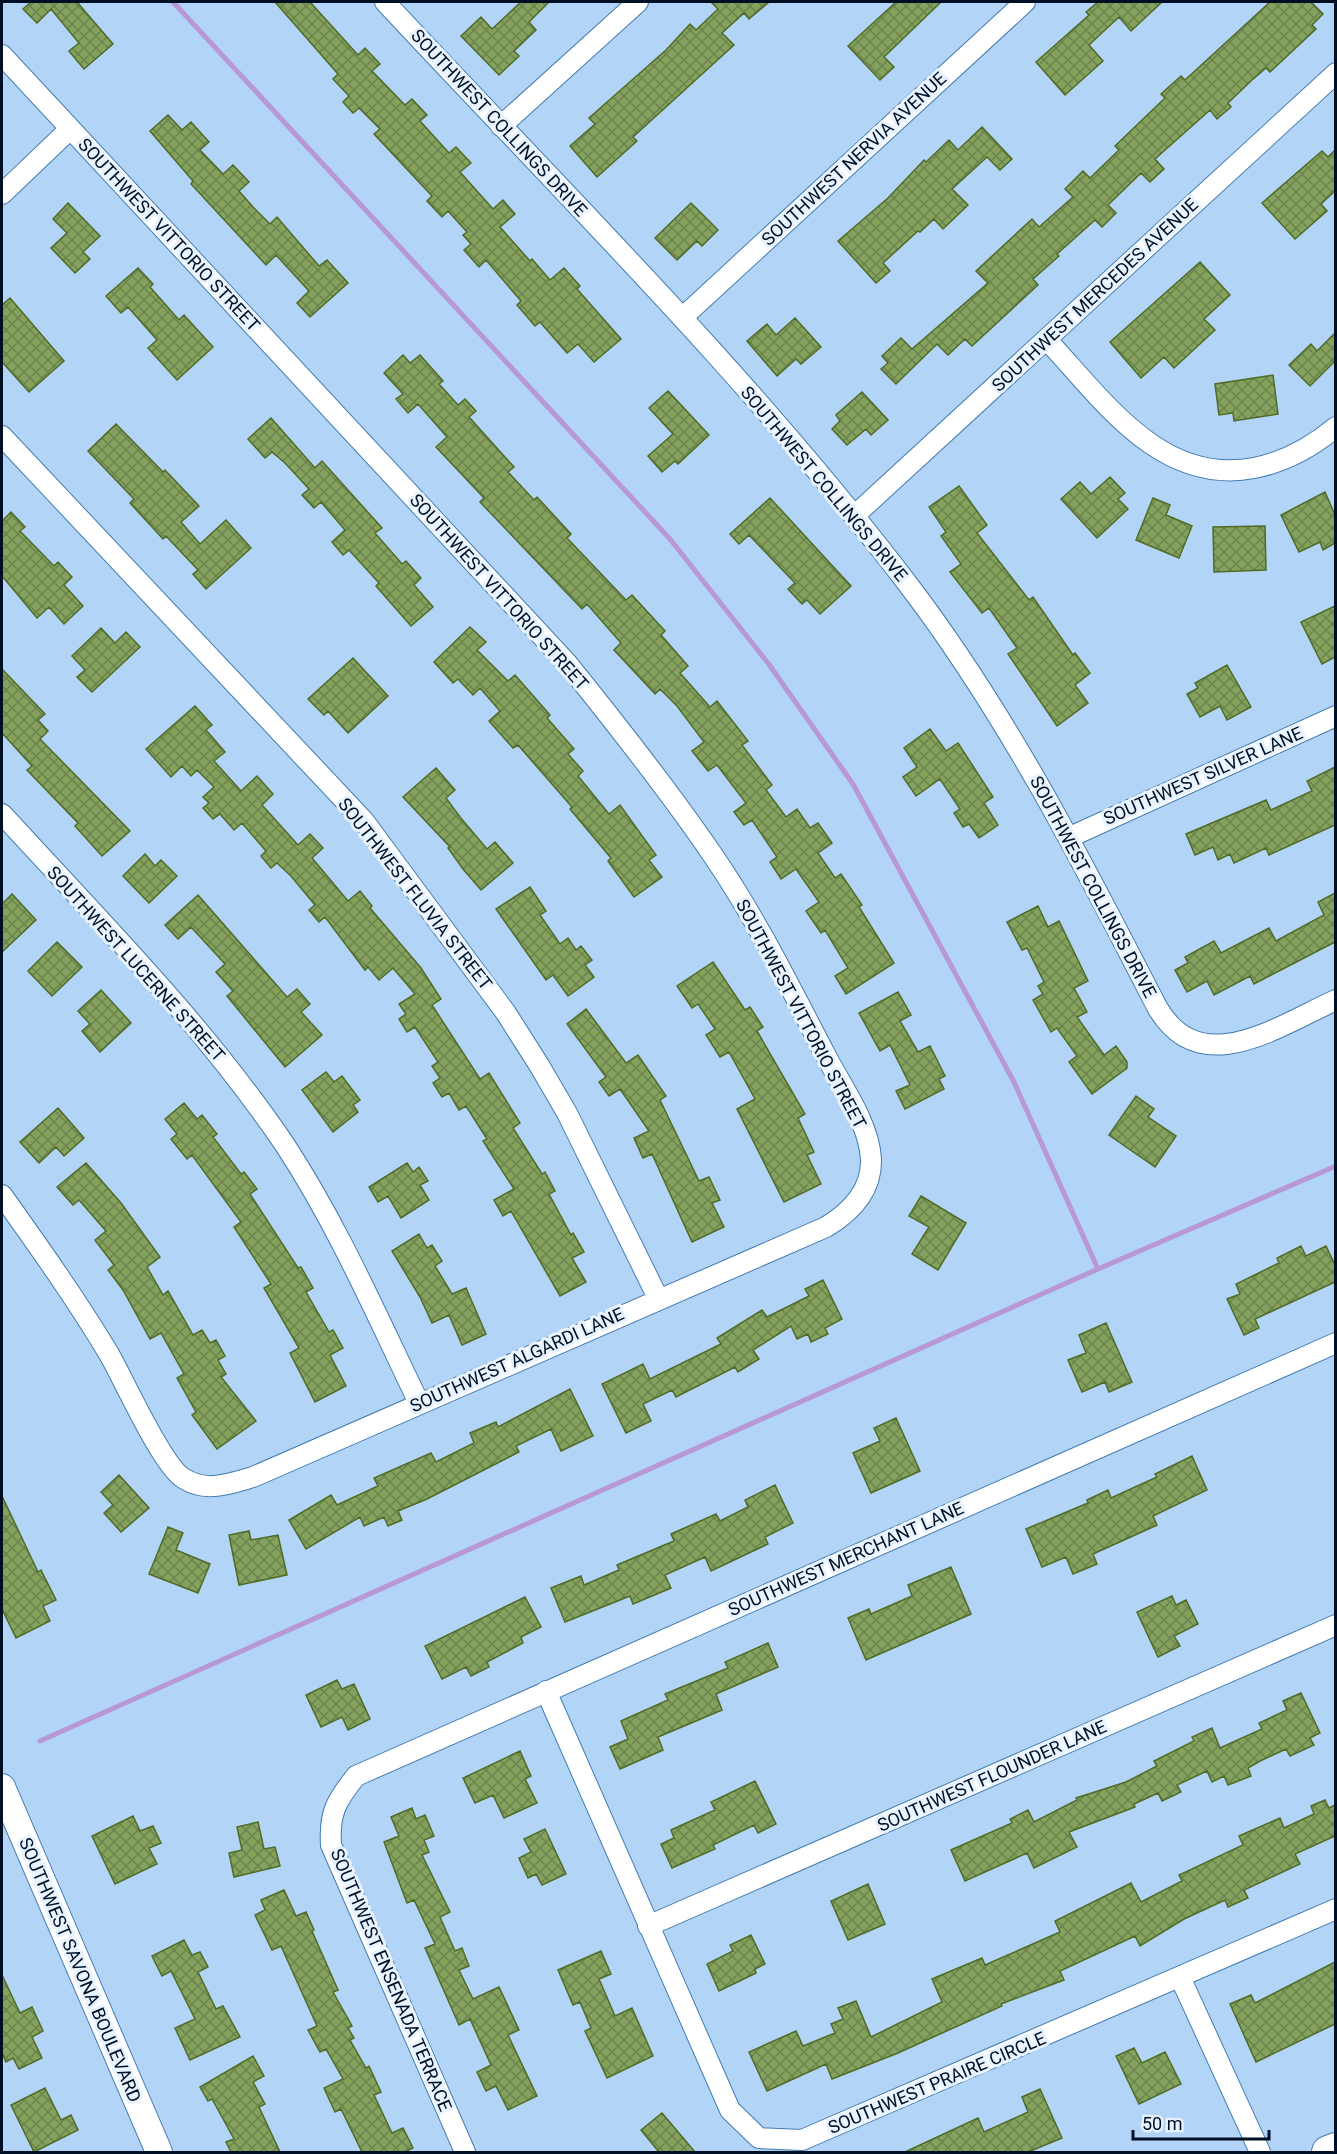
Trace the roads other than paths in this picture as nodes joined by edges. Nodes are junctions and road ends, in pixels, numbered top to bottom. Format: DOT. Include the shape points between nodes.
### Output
graph roads {
  1 [pos="385,2"];
  2 [pos="638,2"];
  3 [pos="1025,2"];
  4 [pos="2,55"];
  5 [pos="1335,73"];
  6 [pos="501,126"];
  7 [pos="69,129"];
  8 [pos="2,194"];
  9 [pos="683,317"];
  10 [pos="1047,340"];
  11 [pos="1335,427"];
  12 [pos="2,436"];
  13 [pos="854,516"];
  14 [pos="1335,716"];
  15 [pos="2,814"];
  16 [pos="1070,837"];
  17 [pos="1335,1000"];
  18 [pos="2,1196"];
  19 [pos="856,1205"];
  20 [pos="657,1298"];
  21 [pos="1335,1343"];
  22 [pos="419,1403"];
  23 [pos="1335,1626"];
  24 [pos="546,1691"];
  25 [pos="356,1776"];
  26 [pos="2,1787"];
  27 [pos="1335,1909"];
  28 [pos="648,1926"];
  29 [pos="1180,1977"];
  30 [pos="1335,2149"];
  31 [pos="152,2150"];
  32 [pos="465,2152"];
  33 [pos="1260,2152"];
  34 [pos="1328,2152"];
  1 -- 6 [label="street, SOUTHWEST COLLINGS DRIVE"];
  2 -- 6 [label="street"];
  3 -- 9 [label="street, SOUTHWEST NERVIA AVENUE"];
  4 -- 7 [label="street, SOUTHWEST VITTORIO STREET"];
  5 -- 10 [label="street, SOUTHWEST MERCEDES AVENUE"];
  6 -- 9 [label="street, SOUTHWEST COLLINGS DRIVE"];
  7 -- 8 [label="street"];
  7 -- 19 [label="street, SOUTHWEST VITTORIO STREET" via="567,663 634,746 713,855 773,953 863,1128 871,1162"];
  9 -- 13 [label="street, SOUTHWEST COLLINGS DRIVE"];
  10 -- 11 [label="street" via="1130,429 1166,455 1200,468 1232,471 1266,465 1306,448"];
  10 -- 13 [label="street, SOUTHWEST MERCEDES AVENUE"];
  12 -- 20 [label="street, SOUTHWEST FLUVIA STREET" via="364,821 506,1013 538,1065 567,1113"];
  13 -- 16 [label="street, SOUTHWEST COLLINGS DRIVE" via="909,585 988,698"];
  14 -- 16 [label="street, SOUTHWEST SILVER LANE"];
  15 -- 22 [label="street, SOUTHWEST LUCERNE STREET" via="189,1018 267,1120 345,1249"];
  16 -- 17 [label="street, SOUTHWEST COLLINGS DRIVE" via="1157,1007 1174,1032 1212,1046 1246,1041"];
  18 -- 22 [label="street, SOUTHWEST ALGARDI LANE" via="104,1346 172,1470 195,1485 212,1488 253,1477"];
  19 -- 20 [label="street, SOUTHWEST ALGARDI LANE" via="826,1227"];
  20 -- 22 [label="street, SOUTHWEST ALGARDI LANE"];
  21 -- 24 [label="street, SOUTHWEST MERCHANT LANE"];
  23 -- 28 [label="street, SOUTHWEST FLOUNDER LANE"];
  24 -- 25 [label="street, SOUTHWEST MERCHANT LANE"];
  24 -- 28 [label="street, SOUTHWEST PRAIRE CIRCLE"];
  25 -- 32 [label="street, SOUTHWEST ENSENADA TERRACE" via="333,1808 331,1845"];
  26 -- 31 [label="street, SOUTHWEST SAVONA BOULEVARD"];
  27 -- 29 [label="street, SOUTHWEST PRAIRE CIRCLE"];
  28 -- 29 [label="street, SOUTHWEST PRAIRE CIRCLE" via="730,2110 759,2138 802,2140"];
  29 -- 33 [label="street"];
  30 -- 34 [label="main road"];
}
